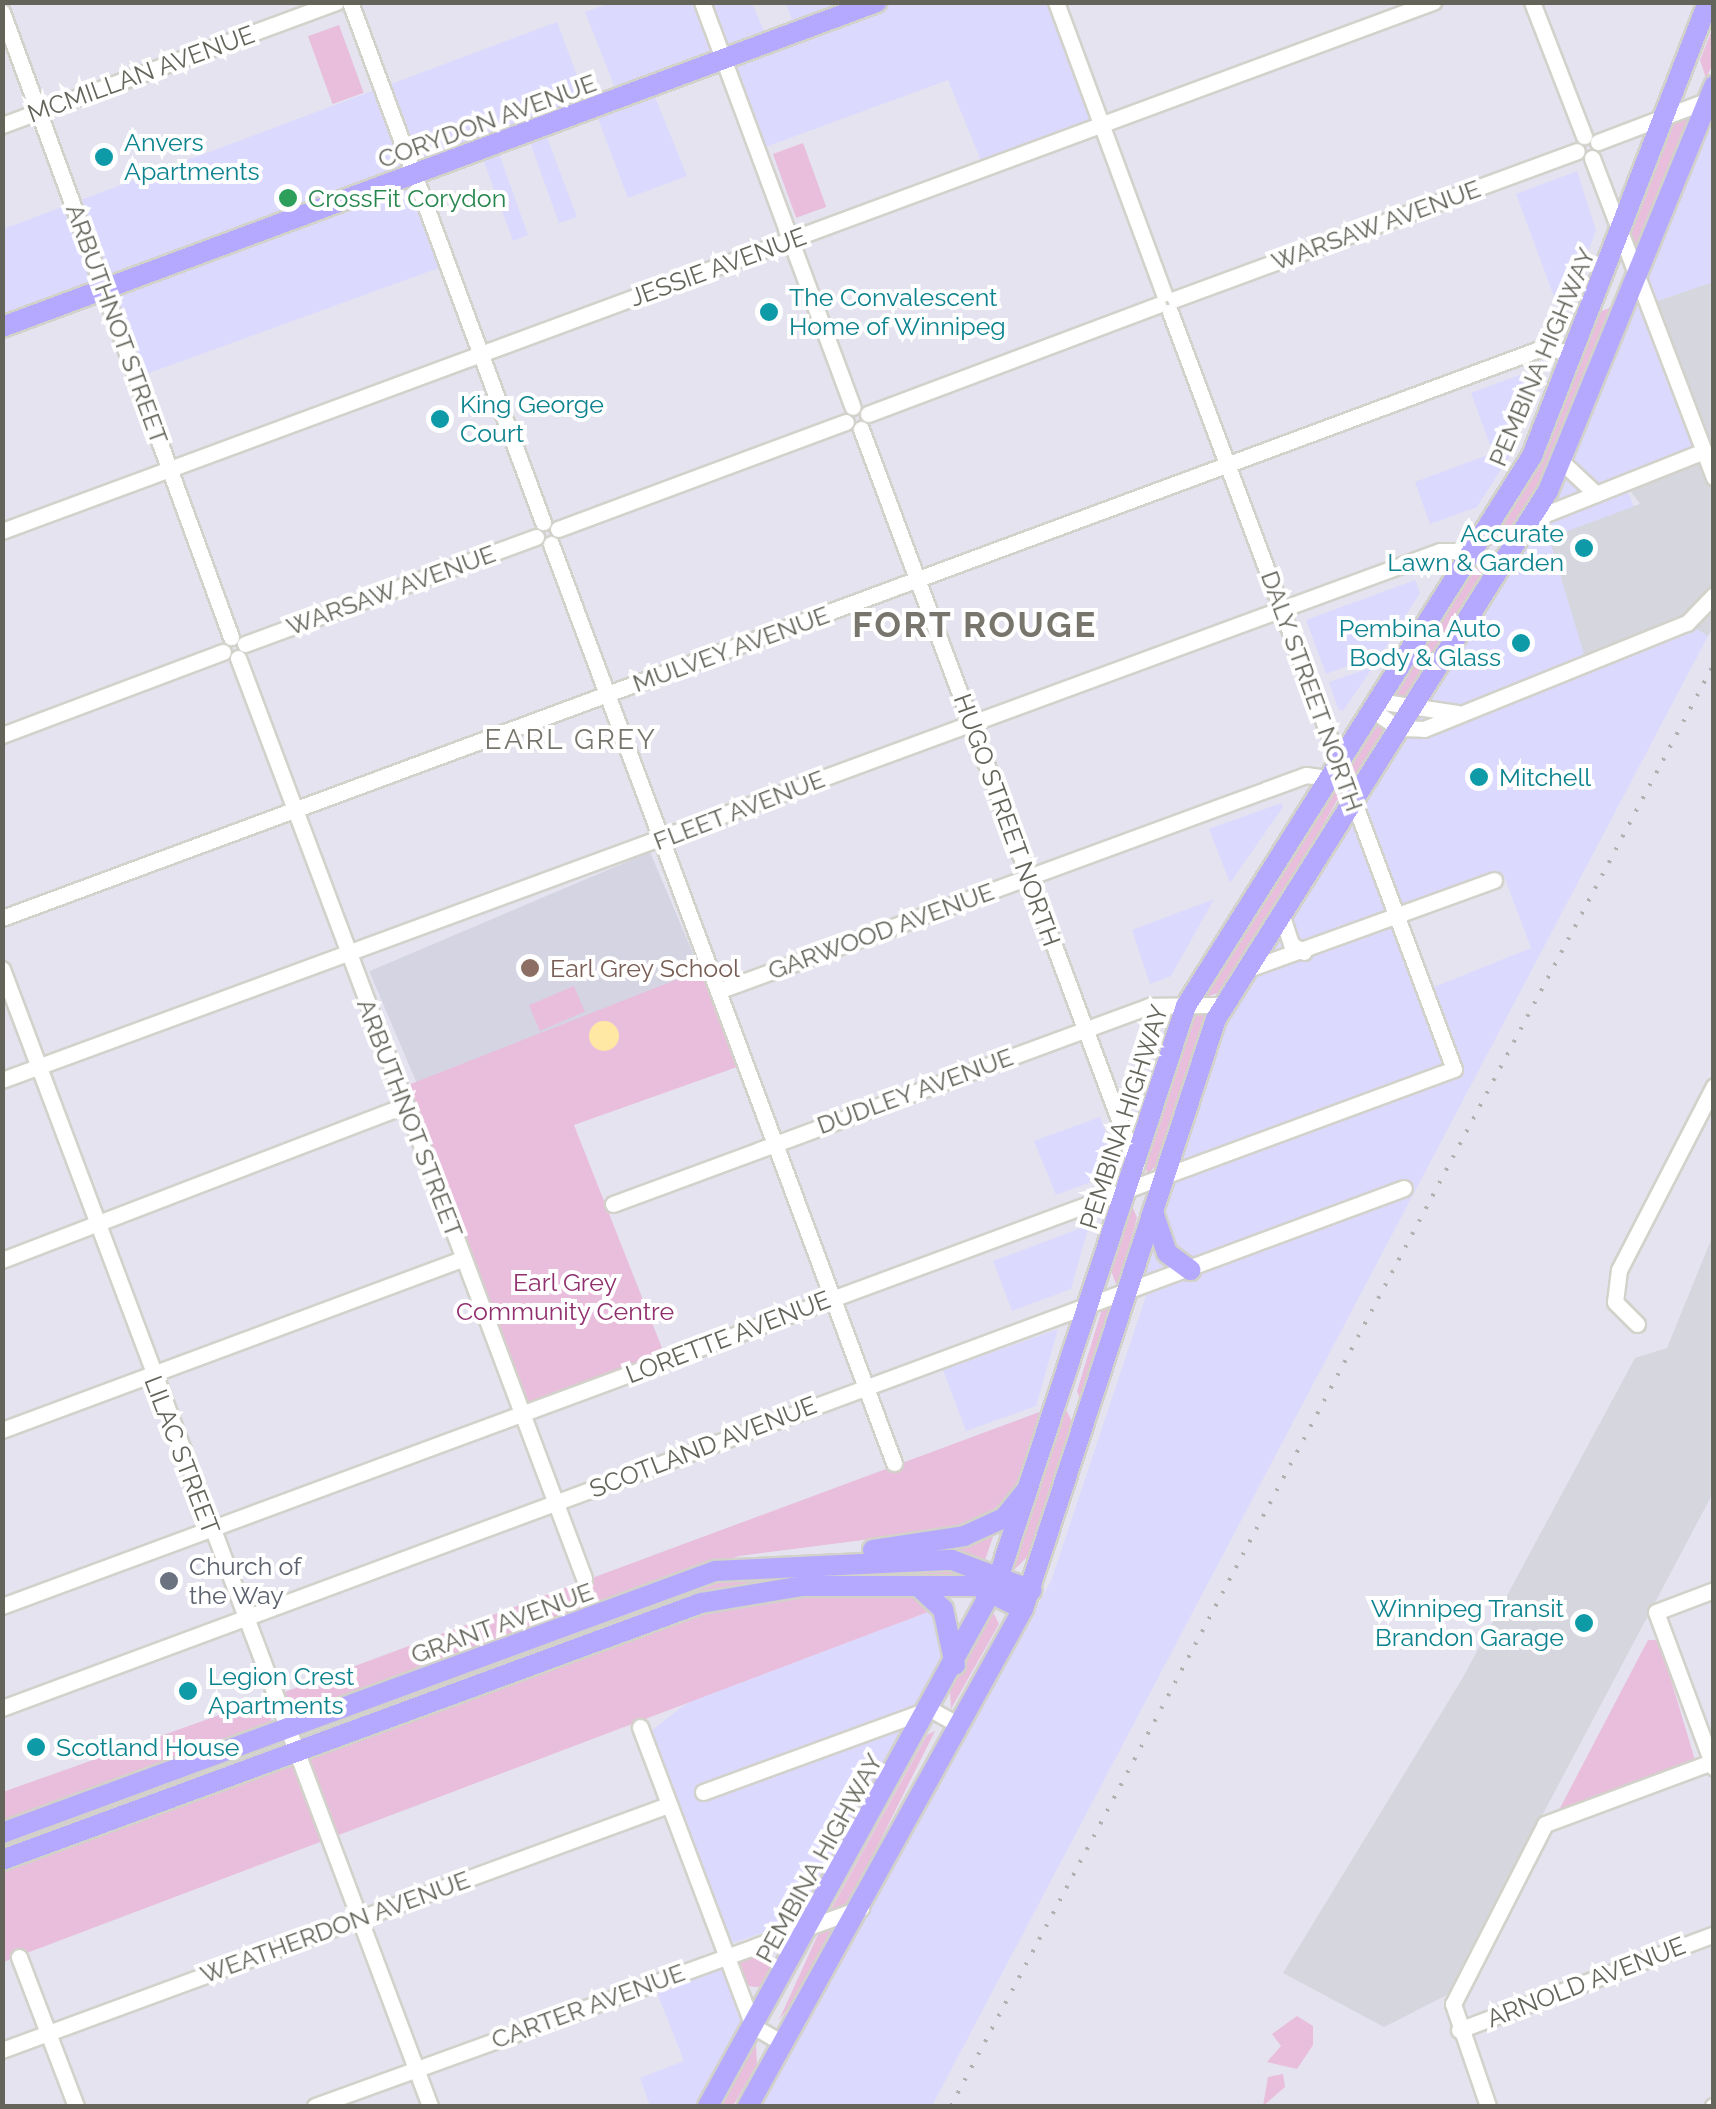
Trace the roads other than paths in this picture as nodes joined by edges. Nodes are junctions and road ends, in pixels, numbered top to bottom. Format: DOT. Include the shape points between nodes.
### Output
graph roads {
  1 [pos="336,2"];
  2 [pos="350,2"];
  3 [pos="702,2"];
  4 [pos="877,2"];
  5 [pos="1056,2"];
  6 [pos="1433,2"];
  7 [pos="1532,2"];
  8 [pos="1708,2"];
  9 [pos="2,12"];
  10 [pos="1692,47"];
  11 [pos="723,60"];
  12 [pos="1712,95"];
  13 [pos="39,112"];
  14 [pos="1664,116"];
  15 [pos="1101,125"];
  16 [pos="2,126"];
  17 [pos="1587,147"];
  18 [pos="414,175"];
  19 [pos="1620,232"];
  20 [pos="790,240"];
  21 [pos="1637,284"];
  22 [pos="104,289"];
  23 [pos="1595,297"];
  24 [pos="1167,303"];
  25 [pos="1638,307"];
  26 [pos="2,327"];
  27 [pos="480,354"];
  28 [pos="1572,354"];
  29 [pos="857,418"];
  30 [pos="1704,451"];
  31 [pos="1563,463"];
  32 [pos="1227,465"];
  33 [pos="170,469"];
  34 [pos="1714,478"];
  35 [pos="1596,494"];
  36 [pos="1533,520"];
  37 [pos="2,531"];
  38 [pos="547,533"];
  39 [pos="1522,540"];
  40 [pos="1476,551"];
  41 [pos="917,580"];
  42 [pos="1714,595"];
  43 [pos="1283,609"];
  44 [pos="234,648"];
  45 [pos="607,694"];
  46 [pos="1375,706"];
  47 [pos="1413,707"];
  48 [pos="1457,713"];
  49 [pos="970,722"];
  50 [pos="1399,728"];
  51 [pos="2,735"];
  52 [pos="1340,759"];
  53 [pos="1328,778"];
  54 [pos="1353,802"];
  55 [pos="295,810"];
  56 [pos="661,839"];
  57 [pos="1028,877"];
  58 [pos="1494,880"];
  59 [pos="1281,913"];
  60 [pos="1395,916"];
  61 [pos="2,918"];
  62 [pos="1304,952"];
  63 [pos="348,956"];
  64 [pos="2,969"];
  65 [pos="1243,971"];
  66 [pos="718,991"];
  67 [pos="1186,1006"];
  68 [pos="1223,1006"];
  69 [pos="1085,1028"];
  70 [pos="39,1066"];
  71 [pos="1454,1069"];
  72 [pos="2,1080"];
  73 [pos="1714,1086"];
  74 [pos="405,1105"];
  75 [pos="774,1144"];
  76 [pos="1134,1160"];
  77 [pos="1164,1176"];
  78 [pos="1135,1185"];
  79 [pos="1404,1188"];
  80 [pos="612,1204"];
  81 [pos="1154,1212"];
  82 [pos="98,1226"];
  83 [pos="463,1259"];
  84 [pos="2,1260"];
  85 [pos="1190,1270"];
  86 [pos="1129,1293"];
  87 [pos="832,1298"];
  88 [pos="1091,1303"];
  89 [pos="1637,1324"];
  90 [pos="1069,1372"];
  91 [pos="151,1375"];
  92 [pos="865,1386"];
  93 [pos="520,1415"];
  94 [pos="1088,1426"];
  95 [pos="2,1430"];
  96 [pos="894,1463"];
  97 [pos="1037,1478"];
  98 [pos="556,1503"];
  99 [pos="210,1528"];
  100 [pos="828,1562"];
  101 [pos="584,1578"];
  102 [pos="995,1585"];
  103 [pos="918,1586"];
  104 [pos="1714,1590"];
  105 [pos="1027,1600"];
  106 [pos="2,1606"];
  107 [pos="243,1619"];
  108 [pos="955,1665"];
  109 [pos="2,1708"];
  110 [pos="930,1709"];
  111 [pos="961,1726"];
  112 [pos="640,1727"];
  113 [pos="287,1729"];
  114 [pos="296,1752"];
  115 [pos="1713,1764"];
  116 [pos="703,1792"];
  117 [pos="668,1805"];
  118 [pos="2,1833"];
  119 [pos="2,1860"];
  120 [pos="862,1908"];
  121 [pos="359,1919"];
  122 [pos="810,1926"];
  123 [pos="1714,1934"];
  124 [pos="724,1956"];
  125 [pos="19,1957"];
  126 [pos="753,2026"];
  127 [pos="1460,2030"];
  128 [pos="48,2033"];
  129 [pos="783,2043"];
  130 [pos="2,2050"];
  131 [pos="416,2069"];
  132 [pos="76,2106"];
  133 [pos="314,2106"];
  134 [pos="430,2106"];
  135 [pos="708,2106"];
  136 [pos="748,2106"];
  137 [pos="1488,2106"];
  1 -- 13 [label="street, MCMILLAN AVENUE"];
  2 -- 18 [label="street"];
  3 -- 11 [label="street, HUGO STREET NORTH"];
  4 -- 11 [label="main road, CORYDON AVENUE"];
  5 -- 15 [label="street, DALY STREET NORTH"];
  6 -- 15 [label="street, JESSIE AVENUE"];
  7 -- 17 [label="street"];
  8 -- 10 [label="main road, PEMBINA HIGHWAY"];
  9 -- 13 [label="street, ARBUTHNOT STREET"];
  10 -- 12 [label="main road"];
  10 -- 14 [label="main road, PEMBINA HIGHWAY"];
  11 -- 18 [label="main road, CORYDON AVENUE"];
  11 -- 20 [label="street, HUGO STREET NORTH"];
  12 -- 14 [label="street, WARSAW AVENUE"];
  12 -- 21 [label="main road"];
  13 -- 16 [label="street, MCMILLAN AVENUE"];
  13 -- 22 [label="street, ARBUTHNOT STREET"];
  14 -- 17 [label="street, WARSAW AVENUE"];
  14 -- 19 [label="main road, PEMBINA HIGHWAY"];
  15 -- 20 [label="street, JESSIE AVENUE"];
  15 -- 24 [label="street, DALY STREET NORTH"];
  17 -- 19 [label="street"];
  17 -- 24 [label="street, WARSAW AVENUE"];
  18 -- 22 [label="main road, CORYDON AVENUE"];
  18 -- 27 [label="street"];
  19 -- 21 [label="street"];
  19 -- 23 [label="main road, PEMBINA HIGHWAY"];
  20 -- 27 [label="street, JESSIE AVENUE"];
  20 -- 29 [label="street, HUGO STREET NORTH"];
  21 -- 25 [label="main road"];
  22 -- 26 [label="main road, CORYDON AVENUE"];
  22 -- 33 [label="street, ARBUTHNOT STREET"];
  23 -- 25 [label="street"];
  23 -- 28 [label="main road, PEMBINA HIGHWAY"];
  24 -- 29 [label="street, WARSAW AVENUE"];
  24 -- 32 [label="street, DALY STREET NORTH"];
  25 -- 30 [label="street"];
  25 -- 31 [label="main road"];
  27 -- 33 [label="street, JESSIE AVENUE"];
  27 -- 38 [label="street"];
  28 -- 32 [label="street, MULVEY AVENUE" via="1545,347"];
  28 -- 40 [label="main road, PEMBINA HIGHWAY" via="1535,449"];
  29 -- 38 [label="street, WARSAW AVENUE"];
  29 -- 41 [label="street, HUGO STREET NORTH"];
  30 -- 34 [label="street"];
  30 -- 35 [label="street"];
  31 -- 35 [label="street"];
  31 -- 36 [label="main road"];
  32 -- 41 [label="street, MULVEY AVENUE"];
  32 -- 43 [label="street, DALY STREET NORTH"];
  33 -- 37 [label="street, JESSIE AVENUE"];
  33 -- 44 [label="street, ARBUTHNOT STREET"];
  35 -- 36 [label="street"];
  36 -- 39 [label="main road"];
  38 -- 44 [label="street, WARSAW AVENUE"];
  38 -- 45 [label="street"];
  39 -- 40 [label="main road"];
  39 -- 47 [label="main road"];
  40 -- 43 [label="street, FLEET AVENUE" via="1451,547"];
  40 -- 46 [label="main road, PEMBINA HIGHWAY"];
  41 -- 45 [label="street, MULVEY AVENUE"];
  41 -- 49 [label="street, HUGO STREET NORTH"];
  42 -- 48 [label="street" via="1687,623"];
  43 -- 49 [label="street, FLEET AVENUE"];
  43 -- 52 [label="street, DALY STREET NORTH"];
  44 -- 51 [label="street, WARSAW AVENUE"];
  44 -- 55 [label="street, ARBUTHNOT STREET"];
  45 -- 55 [label="street, MULVEY AVENUE"];
  45 -- 56 [label="street"];
  46 -- 47 [label="street"];
  46 -- 50 [label="street"];
  46 -- 52 [label="main road, PEMBINA HIGHWAY"];
  47 -- 48 [label="street"];
  47 -- 50 [label="main road"];
  48 -- 50 [label="street" via="1424,729"];
  49 -- 56 [label="street, FLEET AVENUE"];
  49 -- 57 [label="street, HUGO STREET NORTH"];
  50 -- 54 [label="main road"];
  52 -- 53 [label="main road, PEMBINA HIGHWAY"];
  52 -- 54 [label="street, DALY STREET NORTH"];
  53 -- 57 [label="street, GARWOOD AVENUE" via="1306,774"];
  53 -- 67 [label="main road, PEMBINA HIGHWAY"];
  54 -- 59 [label="main road"];
  54 -- 60 [label="street, DALY STREET NORTH"];
  55 -- 61 [label="street, MULVEY AVENUE"];
  55 -- 63 [label="street, ARBUTHNOT STREET"];
  56 -- 63 [label="street, FLEET AVENUE"];
  56 -- 66 [label="street"];
  57 -- 66 [label="street, GARWOOD AVENUE"];
  57 -- 69 [label="street, HUGO STREET NORTH"];
  58 -- 60 [label="street"];
  59 -- 62 [label="street" via="1290,944"];
  59 -- 65 [label="main road"];
  60 -- 62 [label="street"];
  60 -- 71 [label="street, DALY STREET NORTH"];
  62 -- 65 [label="street"];
  63 -- 70 [label="street, FLEET AVENUE"];
  63 -- 74 [label="street, ARBUTHNOT STREET"];
  64 -- 70 [label="street, LILAC STREET"];
  65 -- 68 [label="main road"];
  66 -- 75 [label="street"];
  67 -- 68 [label="street, DUDLEY AVENUE"];
  67 -- 69 [label="street, DUDLEY AVENUE" via="1149,1006"];
  67 -- 76 [label="main road, PEMBINA HIGHWAY"];
  68 -- 77 [label="main road"];
  69 -- 75 [label="street, DUDLEY AVENUE"];
  69 -- 76 [label="street, HUGO STREET NORTH"];
  70 -- 72 [label="street, FLEET AVENUE"];
  70 -- 82 [label="street, LILAC STREET"];
  71 -- 77 [label="street, LORETTE AVENUE"];
  73 -- 89 [label="street" via="1619,1270 1615,1302"];
  74 -- 82 [label="street"];
  74 -- 83 [label="street, ARBUTHNOT STREET"];
  75 -- 80 [label="street, DUDLEY AVENUE"];
  75 -- 87 [label="street"];
  76 -- 78 [label="main road, PEMBINA HIGHWAY"];
  77 -- 78 [label="street, LORETTE AVENUE"];
  77 -- 81 [label="main road"];
  78 -- 81 [label="street"];
  78 -- 87 [label="street, LORETTE AVENUE"];
  78 -- 88 [label="main road, PEMBINA HIGHWAY"];
  79 -- 85 [label="street, SCOTLAND AVENUE"];
  81 -- 85 [label="main road" via="1167,1252"];
  81 -- 86 [label="main road"];
  82 -- 84 [label="street"];
  82 -- 91 [label="street, LILAC STREET"];
  83 -- 91 [label="street"];
  83 -- 93 [label="street, ARBUTHNOT STREET"];
  85 -- 86 [label="street, SCOTLAND AVENUE"];
  86 -- 88 [label="street, SCOTLAND AVENUE"];
  86 -- 94 [label="main road"];
  87 -- 92 [label="street"];
  87 -- 93 [label="street, LORETTE AVENUE"];
  88 -- 90 [label="main road, PEMBINA HIGHWAY"];
  88 -- 92 [label="street, SCOTLAND AVENUE"];
  90 -- 94 [label="main road" via="1071,1400"];
  90 -- 97 [label="main road, PEMBINA HIGHWAY"];
  91 -- 95 [label="street"];
  91 -- 99 [label="street, LILAC STREET"];
  92 -- 96 [label="street"];
  92 -- 98 [label="street, SCOTLAND AVENUE"];
  93 -- 98 [label="street, ARBUTHNOT STREET"];
  93 -- 99 [label="street, LORETTE AVENUE"];
  94 -- 105 [label="main road"];
  97 -- 100 [label="main road" via="1004,1518 964,1536"];
  97 -- 102 [label="main road, PEMBINA HIGHWAY"];
  98 -- 101 [label="street, ARBUTHNOT STREET"];
  98 -- 107 [label="street, SCOTLAND AVENUE"];
  99 -- 106 [label="street, LORETTE AVENUE"];
  99 -- 107 [label="street, LILAC STREET"];
  100 -- 102 [label="main road, GRANT AVENUE" via="952,1560"];
  100 -- 113 [label="main road, GRANT AVENUE" via="715,1571"];
  102 -- 103 [label="main road, GRANT AVENUE"];
  102 -- 105 [label="main road, GRANT AVENUE"];
  102 -- 108 [label="main road, PEMBINA HIGHWAY"];
  103 -- 108 [label="main road" via="943,1608"];
  103 -- 114 [label="main road, GRANT AVENUE" via="803,1586 701,1603"];
  104 -- 115 [label="street" via="1656,1612"];
  105 -- 111 [label="main road"];
  107 -- 109 [label="street, SCOTLAND AVENUE"];
  107 -- 113 [label="street, LILAC STREET"];
  108 -- 110 [label="main road, PEMBINA HIGHWAY"];
  110 -- 111 [label="street"];
  110 -- 116 [label="street"];
  110 -- 122 [label="main road, PEMBINA HIGHWAY"];
  111 -- 120 [label="main road"];
  112 -- 117 [label="street"];
  113 -- 114 [label="street, LILAC STREET"];
  113 -- 118 [label="main road, GRANT AVENUE"];
  114 -- 119 [label="main road, GRANT AVENUE"];
  114 -- 121 [label="street, LILAC STREET"];
  115 -- 127 [label="street" via="1545,1824 1453,2004"];
  117 -- 121 [label="street, WEATHERDON AVENUE"];
  117 -- 124 [label="street"];
  120 -- 122 [label="street, CARTER AVENUE"];
  120 -- 129 [label="main road"];
  121 -- 128 [label="street, WEATHERDON AVENUE"];
  121 -- 131 [label="street, LILAC STREET"];
  122 -- 124 [label="street, CARTER AVENUE"];
  122 -- 126 [label="main road, PEMBINA HIGHWAY"];
  123 -- 127 [label="street, ARNOLD AVENUE"];
  124 -- 126 [label="street"];
  124 -- 131 [label="street, CARTER AVENUE"];
  125 -- 128 [label="street"];
  126 -- 129 [label="street"];
  126 -- 135 [label="main road, PEMBINA HIGHWAY"];
  127 -- 137 [label="street"];
  128 -- 130 [label="street, WEATHERDON AVENUE"];
  128 -- 132 [label="street"];
  129 -- 136 [label="main road"];
  131 -- 133 [label="street, CARTER AVENUE"];
  131 -- 134 [label="street, LILAC STREET"];
}
